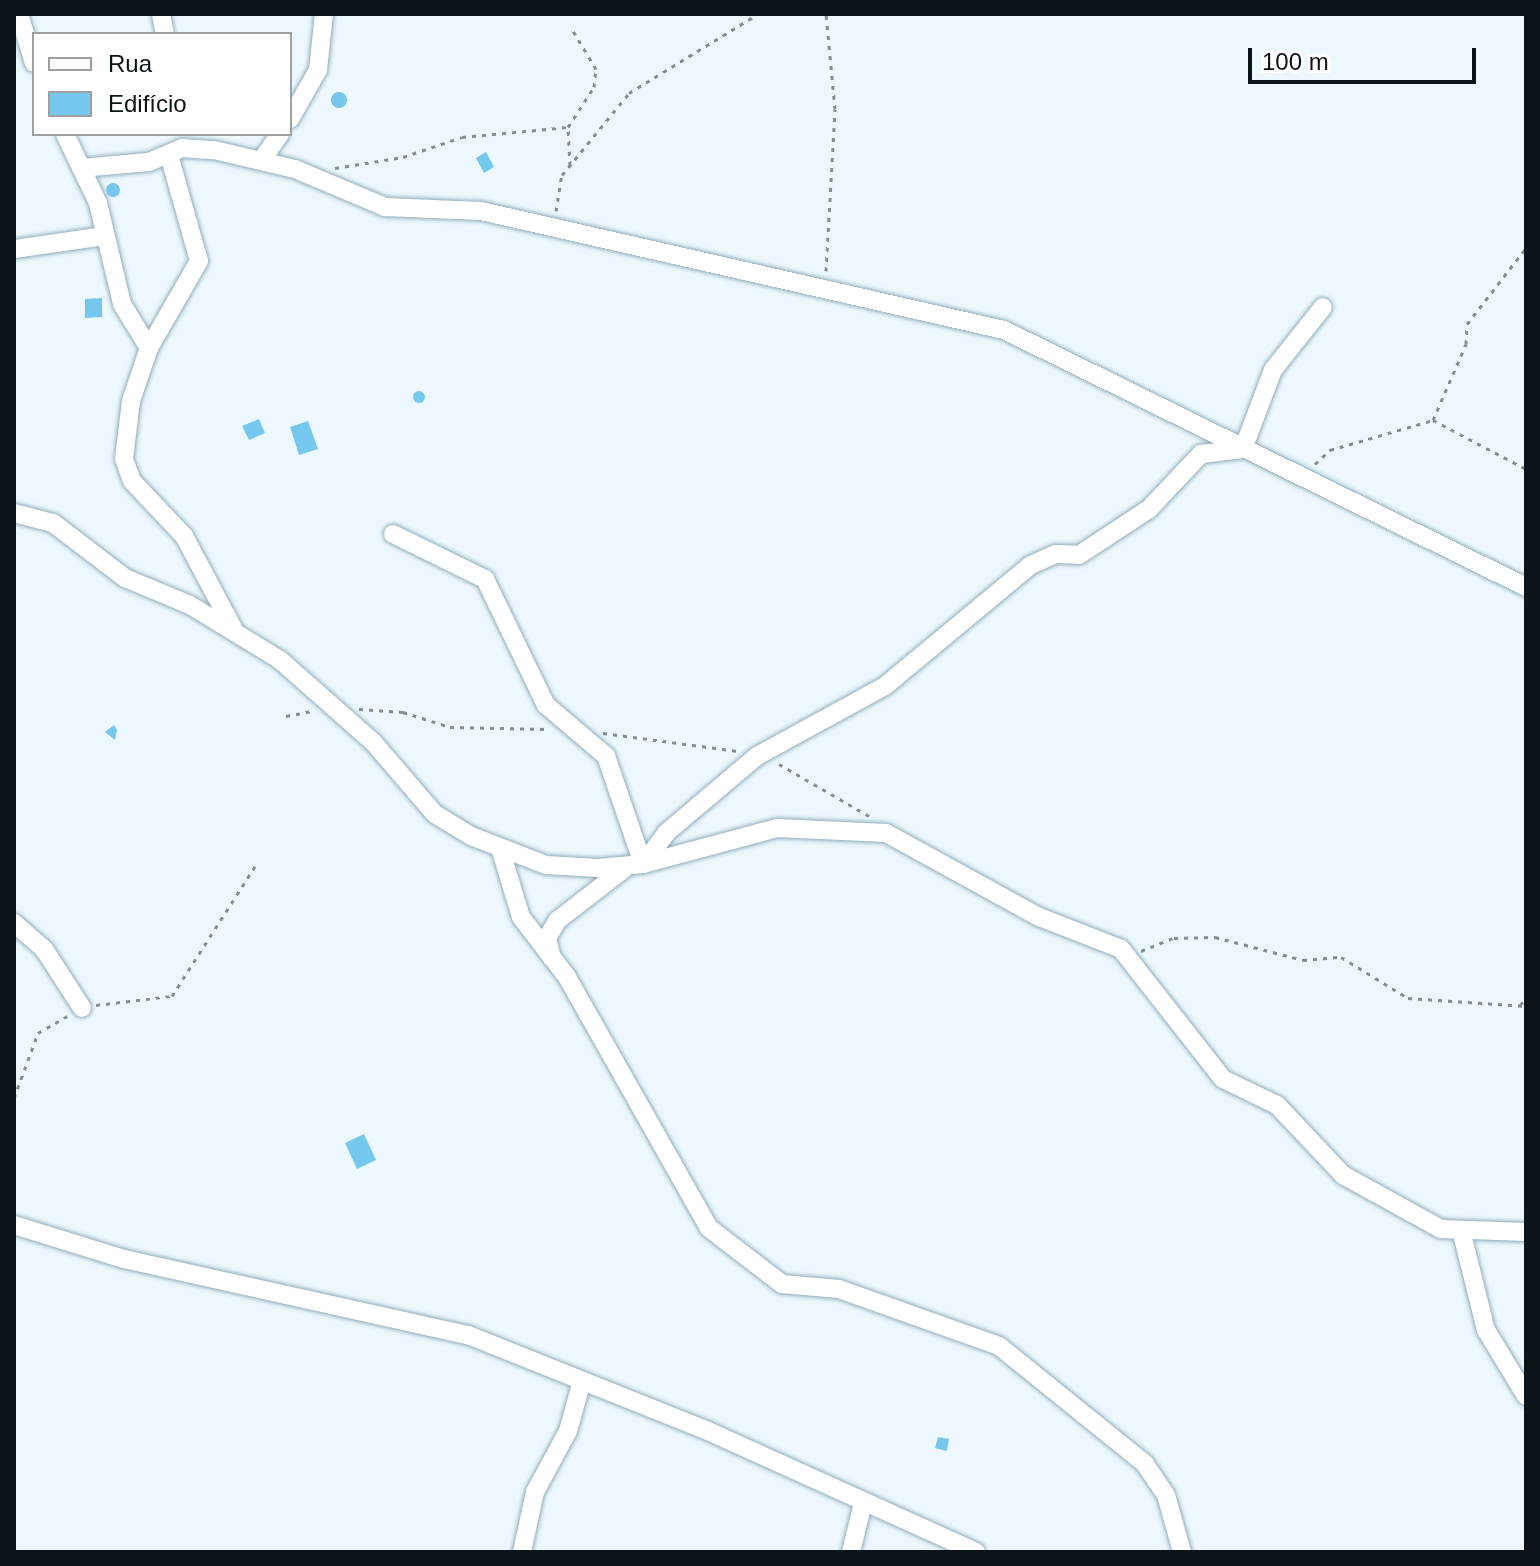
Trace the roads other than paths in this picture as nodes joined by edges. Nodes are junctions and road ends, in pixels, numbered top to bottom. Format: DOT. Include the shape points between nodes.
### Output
graph roads {
  1 [pos="19,14"];
  2 [pos="324,14"];
  3 [pos="32,56"];
  4 [pos="292,116"];
  5 [pos="66,136"];
  6 [pos="279,136"];
  7 [pos="177,146"];
  8 [pos="261,161"];
  9 [pos="81,168"];
  10 [pos="104,236"];
  11 [pos="14,249"];
  12 [pos="1323,307"];
  13 [pos="149,348"];
  14 [pos="1243,449"];
  15 [pos="17,517"];
  16 [pos="393,534"];
  17 [pos="1526,587"];
  18 [pos="240,636"];
  19 [pos="500,848"];
  20 [pos="635,866"];
  21 [pos="14,923"];
  22 [pos="555,964"];
  23 [pos="82,1008"];
  24 [pos="14,1225"];
  25 [pos="1526,1232"];
  26 [pos="1462,1234"];
  27 [pos="582,1381"];
  28 [pos="1526,1396"];
  29 [pos="863,1503"];
  30 [pos="522,1552"];
  31 [pos="851,1552"];
  32 [pos="976,1552"];
  33 [pos="1182,1552"];
  1 -- 3 [label="street"];
  2 -- 4 [label="street" via="318,70"];
  5 -- 9 [label="street"];
  6 -- 8 [label="street"];
  7 -- 8 [label="street"];
  7 -- 9 [label="street"];
  7 -- 13 [label="street" via="199,261"];
  8 -- 14 [label="street" via="385,207 481,211 1004,330"];
  9 -- 10 [label="street"];
  10 -- 11 [label="street"];
  10 -- 13 [label="street" via="122,304"];
  12 -- 14 [label="street" via="1273,370"];
  13 -- 18 [label="street" via="131,401 126,472 184,536"];
  14 -- 17 [label="street"];
  14 -- 20 [label="street" via="1201,454 1149,509 1100,542 1079,555 1056,554 1031,565 885,686 757,756"];
  15 -- 18 [label="street" via="53,523 125,578"];
  16 -- 20 [label="street" via="485,579 546,705 606,756"];
  18 -- 19 [label="street" via="336,708 435,814"];
  19 -- 20 [label="street" via="546,865"];
  19 -- 22 [label="street" via="521,917"];
  20 -- 22 [label="street" via="558,920 547,938"];
  20 -- 26 [label="street" via="777,828 875,831 962,869 1039,917 1121,949 1236,1091 1277,1105 1343,1175"];
  21 -- 23 [label="street" via="44,949"];
  22 -- 33 [label="street" via="633,1087 685,1194 736,1254 782,1284 839,1289 999,1346 1145,1464 1166,1495"];
  24 -- 27 [label="street" via="139,1262 426,1322"];
  25 -- 26 [label="street"];
  26 -- 28 [label="street" via="1486,1330"];
  27 -- 29 [label="street"];
  27 -- 30 [label="street" via="568,1431 535,1492"];
  29 -- 31 [label="street"];
  29 -- 32 [label="street"];
}
